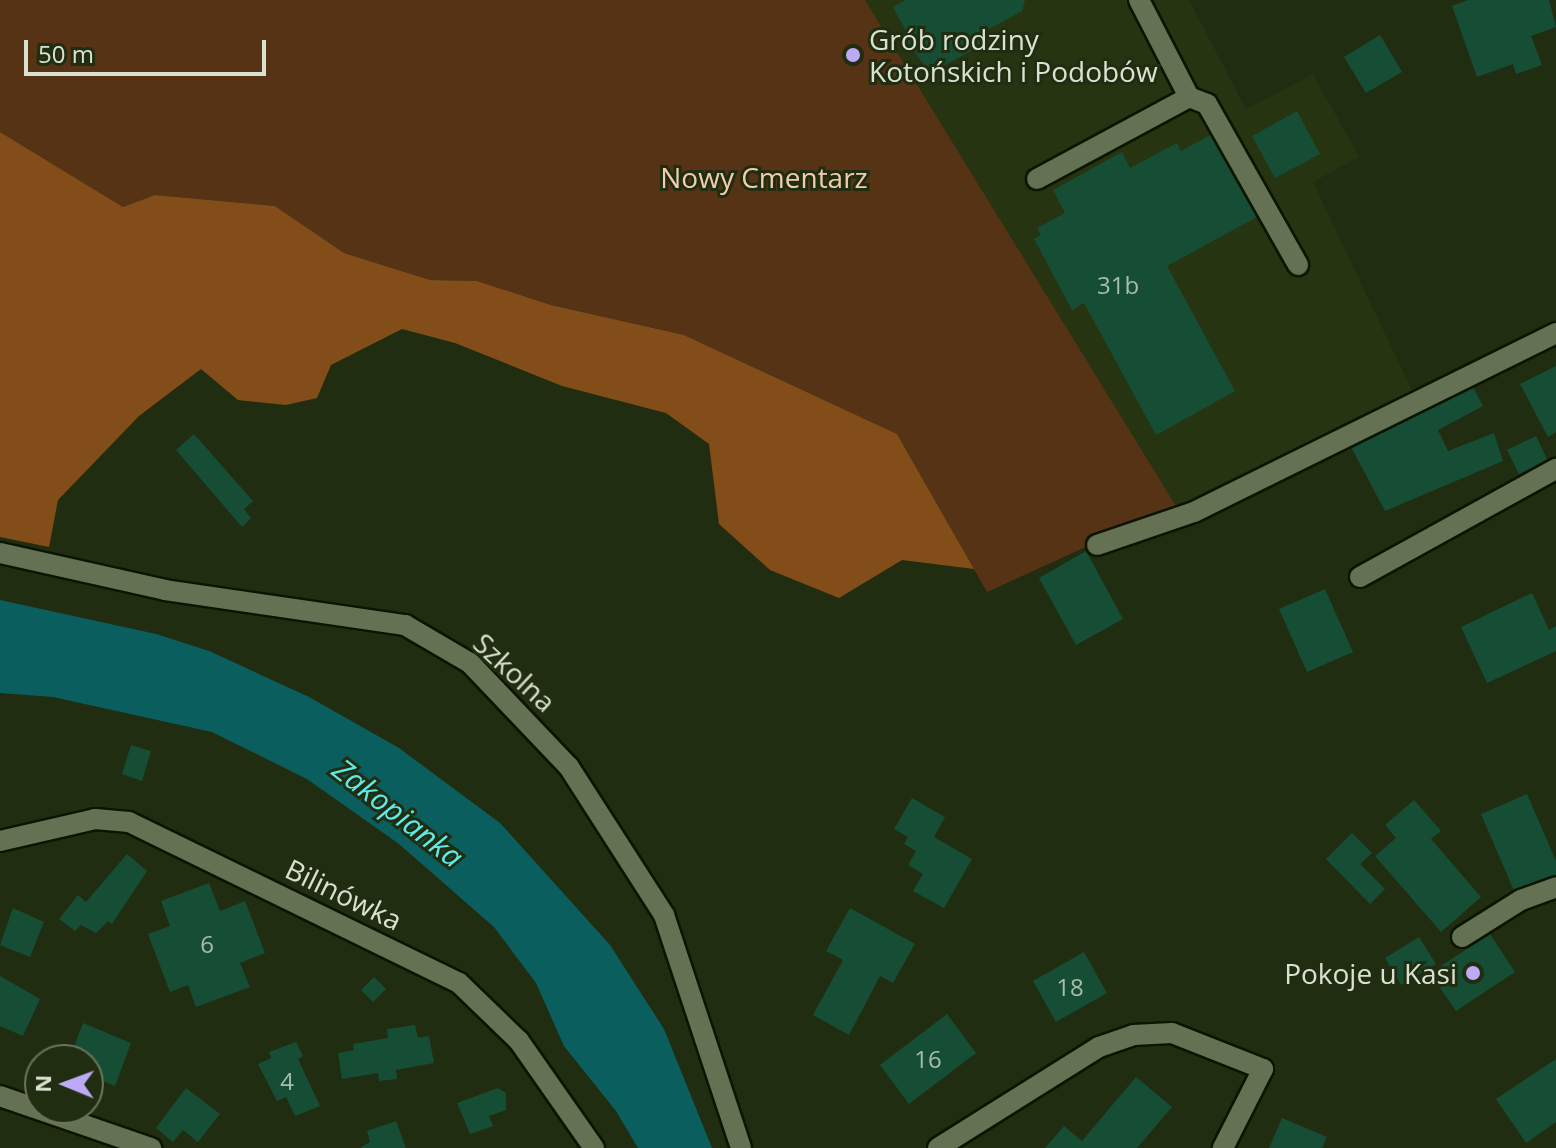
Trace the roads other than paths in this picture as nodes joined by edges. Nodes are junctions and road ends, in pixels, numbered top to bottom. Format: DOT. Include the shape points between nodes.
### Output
graph roads {
  1 [pos="1139,0"];
  2 [pos="1189,97"];
  3 [pos="1037,179"];
  4 [pos="1298,265"];
  5 [pos="1556,333"];
  6 [pos="1556,469"];
  7 [pos="1097,545"];
  8 [pos="0,553"];
  9 [pos="1360,577"];
  10 [pos="0,841"];
  11 [pos="1556,887"];
  12 [pos="1462,937"];
  13 [pos="0,1096"];
  14 [pos="151,1148"];
  15 [pos="594,1148"];
  16 [pos="741,1148"];
  17 [pos="938,1148"];
  18 [pos="1223,1148"];
  1 -- 2 [label="street"];
  2 -- 3 [label="street"];
  2 -- 4 [label="street" via="1207,104"];
  5 -- 7 [label="street" via="1194,512"];
  6 -- 9 [label="street"];
  8 -- 16 [label="street, Szkolna" via="165,590 405,625 470,663 569,767 664,915"];
  10 -- 15 [label="street, Bilinówka" via="95,819 129,822 459,983 519,1041"];
  11 -- 12 [label="street" via="1521,900"];
  13 -- 14 [label="street"];
  17 -- 18 [label="street" via="1099,1047 1133,1035 1172,1033 1263,1069"];
}
